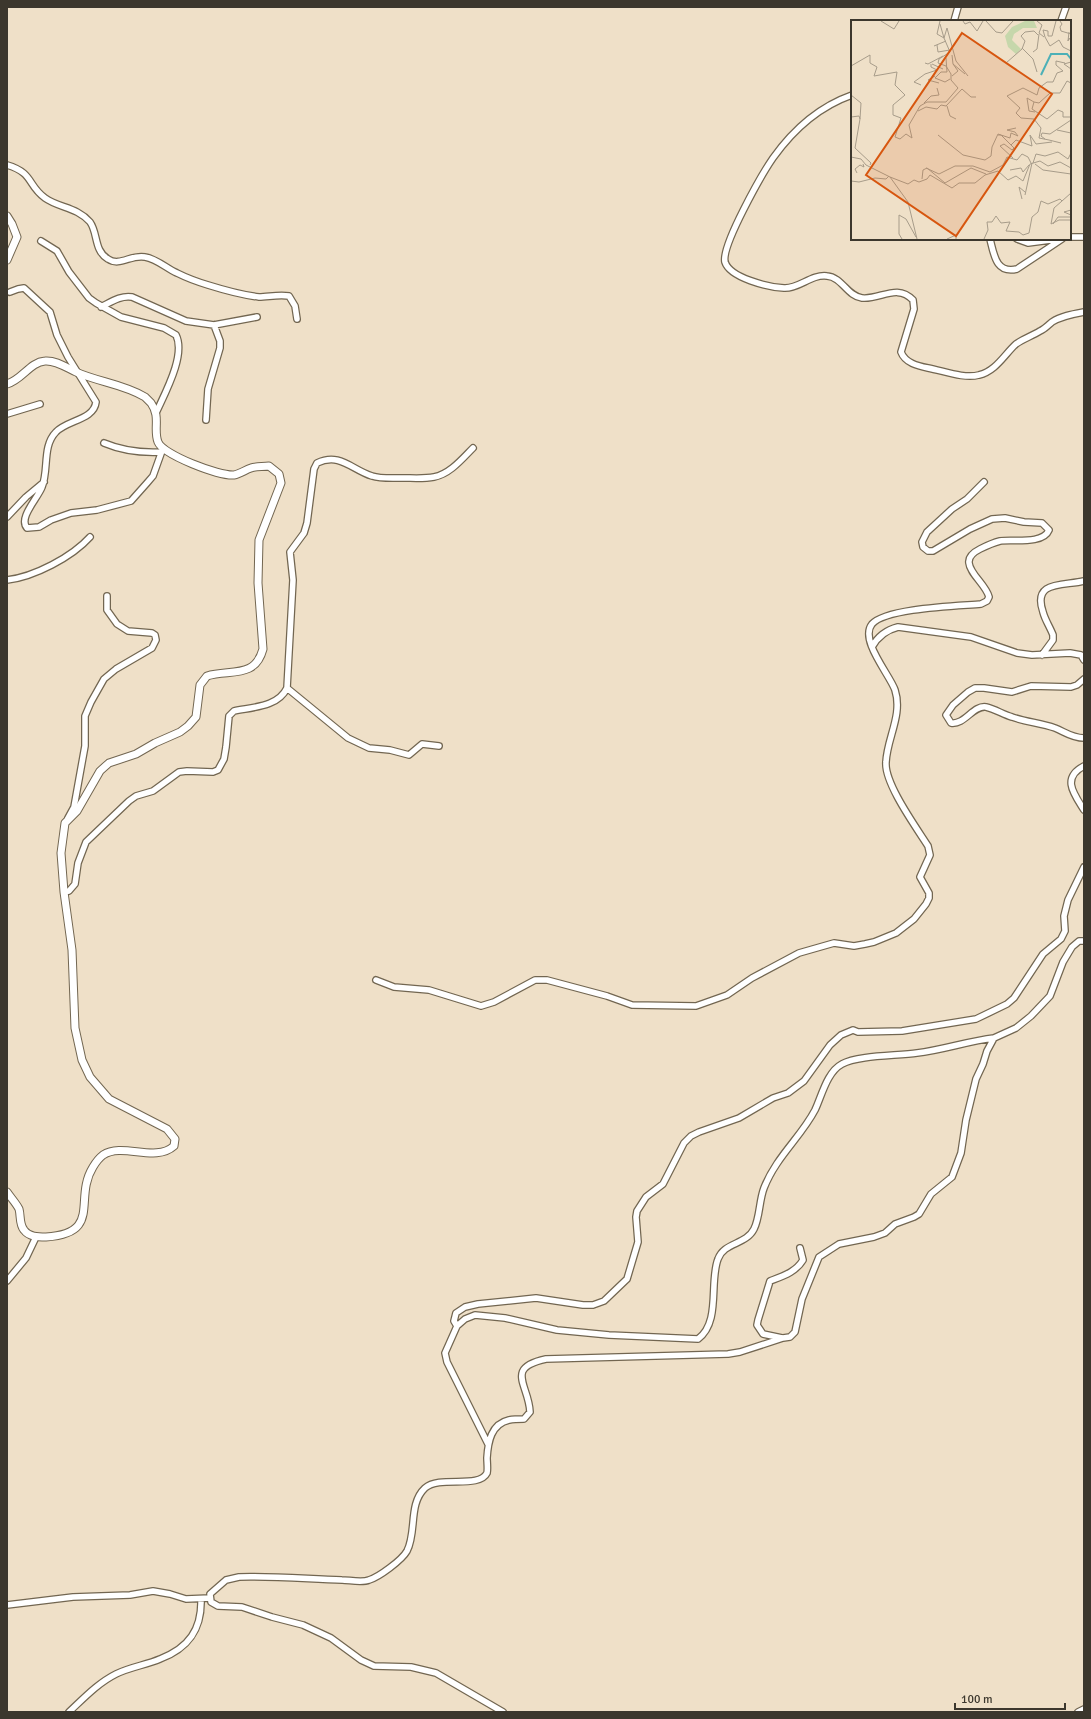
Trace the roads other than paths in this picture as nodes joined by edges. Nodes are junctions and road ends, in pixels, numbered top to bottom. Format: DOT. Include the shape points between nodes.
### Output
graph roads {
  1 [pos="958,7"];
  2 [pos="1066,7"];
  3 [pos="954,20"];
  4 [pos="1061,20"];
  5 [pos="851,95"];
  6 [pos="7,165"];
  7 [pos="7,216"];
  8 [pos="17,237"];
  9 [pos="1071,237"];
  10 [pos="1084,237"];
  11 [pos="990,240"];
  12 [pos="1020,240"];
  13 [pos="1050,240"];
  14 [pos="1060,240"];
  15 [pos="41,241"];
  16 [pos="7,249"];
  17 [pos="7,260"];
  18 [pos="10,292"];
  19 [pos="101,307"];
  20 [pos="1084,312"];
  21 [pos="257,317"];
  22 [pos="297,319"];
  23 [pos="214,325"];
  24 [pos="76,372"];
  25 [pos="7,384"];
  26 [pos="40,404"];
  27 [pos="156,413"];
  28 [pos="7,414"];
  29 [pos="206,420"];
  30 [pos="104,443"];
  31 [pos="473,448"];
  32 [pos="162,450"];
  33 [pos="44,482"];
  34 [pos="984,482"];
  35 [pos="7,517"];
  36 [pos="90,537"];
  37 [pos="7,580"];
  38 [pos="1084,581"];
  39 [pos="107,596"];
  40 [pos="872,647"];
  41 [pos="1042,655"];
  42 [pos="1084,660"];
  43 [pos="1084,679"];
  44 [pos="287,688"];
  45 [pos="1084,738"];
  46 [pos="440,746"];
  47 [pos="1084,766"];
  48 [pos="1084,810"];
  49 [pos="65,823"];
  50 [pos="1084,867"];
  51 [pos="64,892"];
  52 [pos="1084,941"];
  53 [pos="376,980"];
  54 [pos="994,1038"];
  55 [pos="7,1192"];
  56 [pos="36,1237"];
  57 [pos="800,1248"];
  58 [pos="7,1281"];
  59 [pos="457,1326"];
  60 [pos="783,1338"];
  61 [pos="488,1444"];
  62 [pos="210,1598"];
  63 [pos="201,1599"];
  64 [pos="7,1605"];
  65 [pos="1084,1709"];
  66 [pos="69,1712"];
  67 [pos="502,1712"];
  68 [pos="1078,1712"];
  1 -- 3 [label="street"];
  2 -- 4 [label="street"];
  5 -- 20 [label="street" via="814,114 797,128 769,163 734,228 726,249 725,260 732,272 764,285 785,288 825,275 863,298 903,293 913,300 914,309 901,352 903,357 921,366 970,376 990,371 1015,345 1053,322"];
  6 -- 22 [label="street" via="23,171 44,197 71,208 86,218 94,230 102,254 108,260 118,263 142,256 208,285 259,297 285,295 291,298"];
  7 -- 8 [label="street"];
  8 -- 16 [label="street"];
  8 -- 17 [label="street"];
  9 -- 10 [label="street"];
  11 -- 14 [label="street" via="998,263 1002,268 1012,270"];
  12 -- 13 [label="street" via="1028,243"];
  15 -- 19 [label="street" via="57,251 77,283 89,298"];
  18 -- 24 [label="street" via="24,288 50,312 57,335"];
  19 -- 23 [label="street" via="120,298 132,297 186,321"];
  19 -- 27 [label="street" via="121,317 164,328 176,335 179,343 177,362"];
  21 -- 23 [label="street"];
  23 -- 29 [label="street" via="220,348 208,389"];
  24 -- 25 [label="street" via="45,360"];
  24 -- 27 [label="street" via="144,397 152,404"];
  24 -- 33 [label="street" via="94,397 95,407 82,418 62,426 50,438"];
  26 -- 28 [label="street"];
  27 -- 32 [label="street" via="158,442"];
  30 -- 32 [label="street" via="132,452"];
  31 -- 44 [label="street" via="457,464 432,478 372,476 338,460 330,459 315,466 307,523 304,533 290,552 293,580"];
  32 -- 33 [label="street" via="153,476 131,501 97,510 71,513 50,520 39,527 27,528 24,519"];
  32 -- 49 [label="street" via="193,464 234,475 251,468 269,466 279,474 281,482 259,540 258,583 263,650 260,659 247,670 207,676 200,685 196,717 188,726 136,754 109,763 100,771 77,811"];
  33 -- 35 [label="street"];
  34 -- 40 [label="street" via="927,532 922,542 923,547 933,551 984,522 999,518 1042,523 1048,530 1047,534 1032,540 991,543 976,551 969,562 988,592 987,601 981,604 940,607 883,616 869,629"];
  36 -- 37 [label="street" via="73,553 44,568 17,579"];
  38 -- 41 [label="street" via="1048,586 1040,597 1053,635"];
  39 -- 49 [label="street" via="107,610 117,624 128,631 152,633 156,640 152,648 104,679 91,702 85,716 85,746 74,807"];
  40 -- 41 [label="street" via="880,636 898,627 971,637 1017,653"];
  40 -- 53 [label="street" via="895,690 897,699 885,763 887,774 928,846 930,855 920,877 929,898 922,910 896,933 874,942 854,946 830,944 799,953 752,978 727,995 696,1006 632,1005 547,980 535,980 494,1002 481,1006 429,990 394,987"];
  41 -- 42 [label="street" via="1070,653 1081,656"];
  43 -- 45 [label="street" via="1071,688 1031,686 1012,692 975,688 953,705 946,715 951,723 956,724 980,708 989,708 1012,717 1054,727 1074,737"];
  44 -- 46 [label="street" via="344,735 368,748 409,755 422,744"];
  44 -- 51 [label="street" via="284,695 273,702 231,713 224,759 218,770 179,772 153,791 136,796 118,810 86,842 81,852 75,884 69,891"];
  47 -- 48 [label="street" via="1073,775 1071,783"];
  49 -- 51 [label="street" via="61,853"];
  50 -- 59 [label="street" via="1068,900 1061,938 1043,954 1014,998 1007,1004 976,1019 902,1031 854,1030 830,1045 804,1081 788,1093 773,1098 739,1118 691,1136 679,1151 663,1184 646,1197 637,1211 638,1242 627,1279 604,1302 583,1305 536,1298 478,1304 465,1307 456,1313 454,1321"];
  51 -- 56 [label="street" via="72,950 75,1028 82,1060 90,1077 109,1099 166,1129 172,1134 175,1142 172,1148 162,1151 118,1151 104,1154 90,1172 85,1189 84,1217 80,1223 66,1234"];
  52 -- 54 [label="street" via="1079,941 1072,947 1063,962 1050,996 1016,1028"];
  54 -- 59 [label="street" via="916,1053 855,1060 836,1068 814,1112 780,1158 767,1183 754,1229 749,1236 724,1248 720,1254 713,1282 715,1298 704,1334 698,1339 557,1330 505,1318 475,1315"];
  54 -- 60 [label="street" via="986,1051 976,1079 966,1120 962,1153 952,1177 931,1194 919,1214 895,1224 880,1235 839,1244 819,1258 802,1299 795,1332 790,1337"];
  55 -- 56 [label="street" via="19,1210 23,1229"];
  56 -- 58 [label="street" via="26,1258"];
  57 -- 60 [label="street" via="803,1260 799,1266 788,1274 770,1281 757,1325 763,1334"];
  59 -- 61 [label="street" via="445,1353 447,1362"];
  60 -- 61 [label="street" via="728,1354 546,1359 534,1362 525,1366 522,1372 530,1412 524,1419 508,1420 498,1425 490,1435"];
  61 -- 62 [label="street" via="487,1472 482,1478 473,1481 441,1481 424,1489 416,1503 412,1534 406,1553 368,1580 239,1577 226,1580 213,1591"];
  62 -- 63 [label="street"];
  62 -- 67 [label="street" via="214,1605 242,1607 303,1625 331,1638 374,1666 411,1667 436,1673"];
  63 -- 64 [label="street" via="186,1599 153,1591"];
  63 -- 66 [label="street" via="200,1622 191,1638 180,1648 159,1660 131,1667 116,1674"];
  65 -- 68 [label="street"];
}
